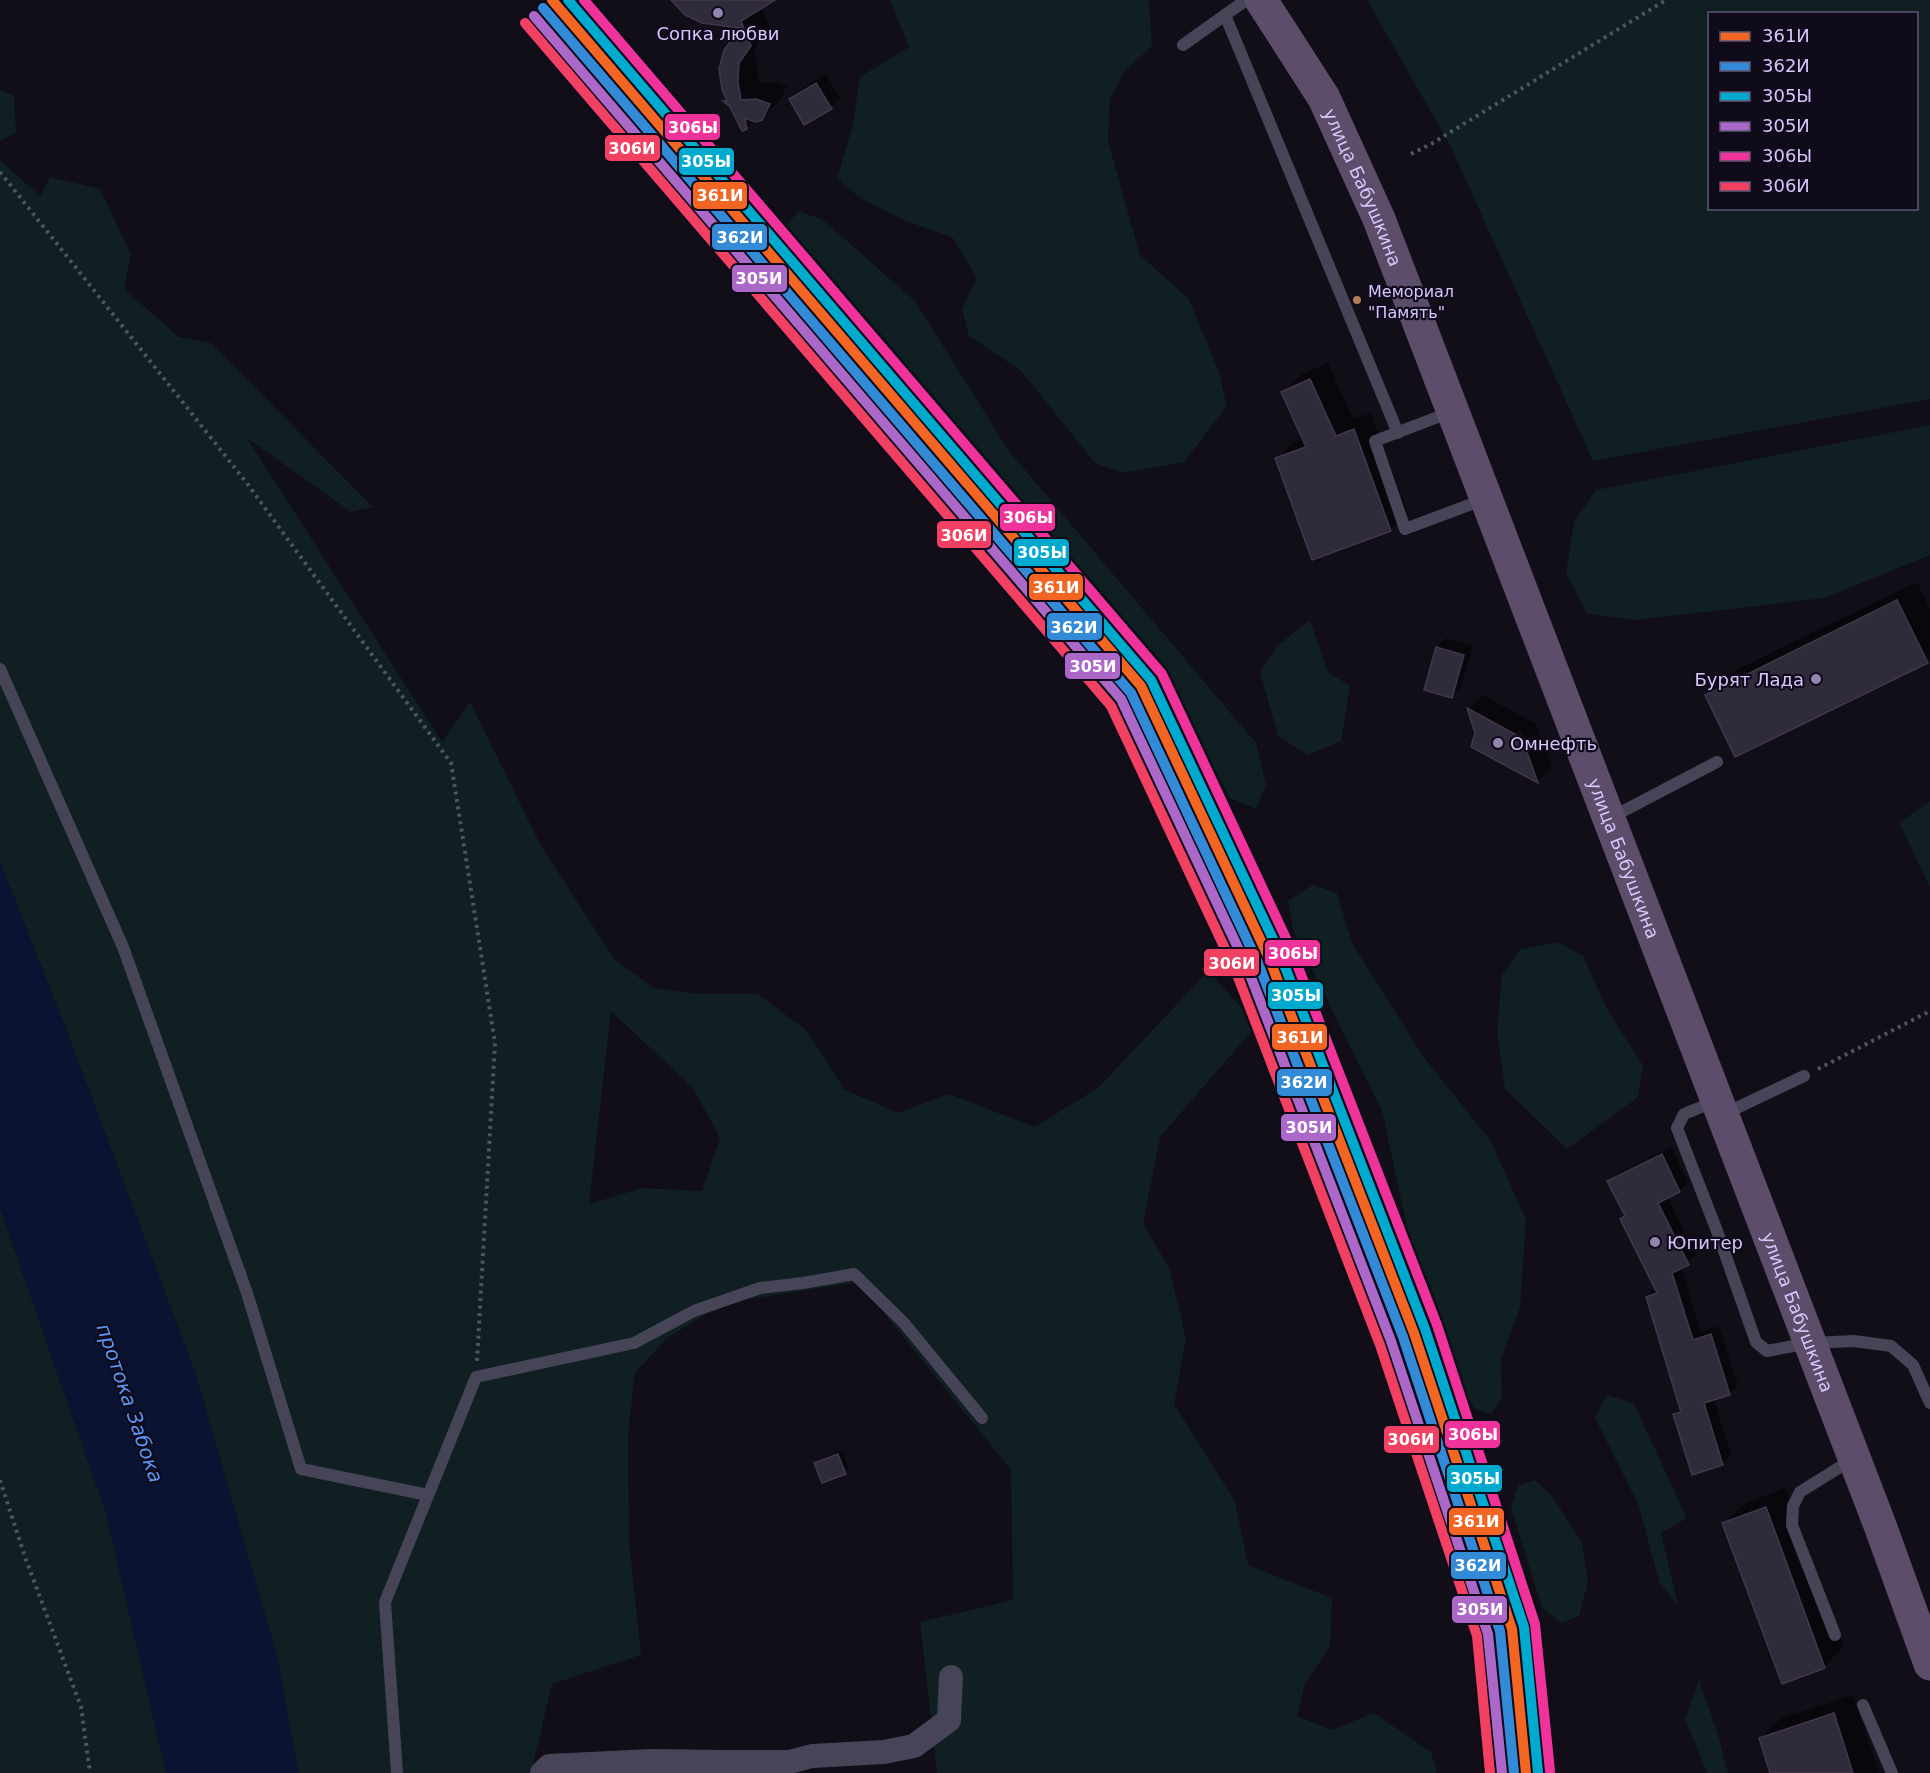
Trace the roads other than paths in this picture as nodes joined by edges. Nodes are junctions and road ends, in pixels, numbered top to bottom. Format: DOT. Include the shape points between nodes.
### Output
graph roads {
  1 [pos="1246,0"];
  2 [pos="1261,0"];
  3 [pos="1225,15"];
  4 [pos="1183,45"];
  5 [pos="1452,412"];
  6 [pos="1398,433"];
  7 [pos="1486,498"];
  8 [pos="0,669"];
  9 [pos="1717,762"];
  10 [pos="1609,818"];
  11 [pos="1804,1076"];
  12 [pos="1720,1107"];
  13 [pos="1810,1343"];
  14 [pos="1930,1403"];
  15 [pos="981,1418"];
  16 [pos="1854,1458"];
  17 [pos="428,1495"];
  18 [pos="1835,1635"];
  19 [pos="1930,1664"];
  20 [pos="951,1677"];
  21 [pos="1863,1705"];
  22 [pos="730,1767"];
  23 [pos="397,1773"];
  24 [pos="542,1773"];
  25 [pos="1892,1773"];
  1 -- 3 [label="lane"];
  2 -- 5 [label="main road, улица Бабушкина" via="1324,98 1341,133"];
  3 -- 4 [label="lane"];
  3 -- 6 [label="lane"];
  5 -- 6 [label="lane"];
  5 -- 7 [label="main road, улица Бабушкина"];
  6 -- 7 [label="lane" via="1375,441 1405,529"];
  7 -- 10 [label="main road, улица Бабушкина"];
  8 -- 17 [label="lane" via="123,947 247,1293 301,1469"];
  9 -- 10 [label="lane"];
  10 -- 12 [label="main road, улица Бабушкина"];
  11 -- 12 [label="lane"];
  12 -- 13 [label="main road, улица Бабушкина"];
  12 -- 13 [label="lane" via="1684,1114 1677,1128 1756,1342 1767,1351"];
  13 -- 14 [label="lane" via="1854,1341 1891,1346 1913,1365"];
  13 -- 16 [label="main road, улица Бабушкина"];
  15 -- 17 [label="lane" via="904,1323 854,1274 760,1288 694,1311 634,1343 476,1377"];
  16 -- 18 [label="lane" via="1800,1492 1793,1506 1792,1525"];
  16 -- 19 [label="main road, улица Бабушкина"];
  17 -- 23 [label="lane" via="385,1602"];
  20 -- 22 [label="street" via="949,1720 914,1746"];
  21 -- 25 [label="lane"];
  22 -- 24 [label="street" via="652,1761 549,1766"];
}
